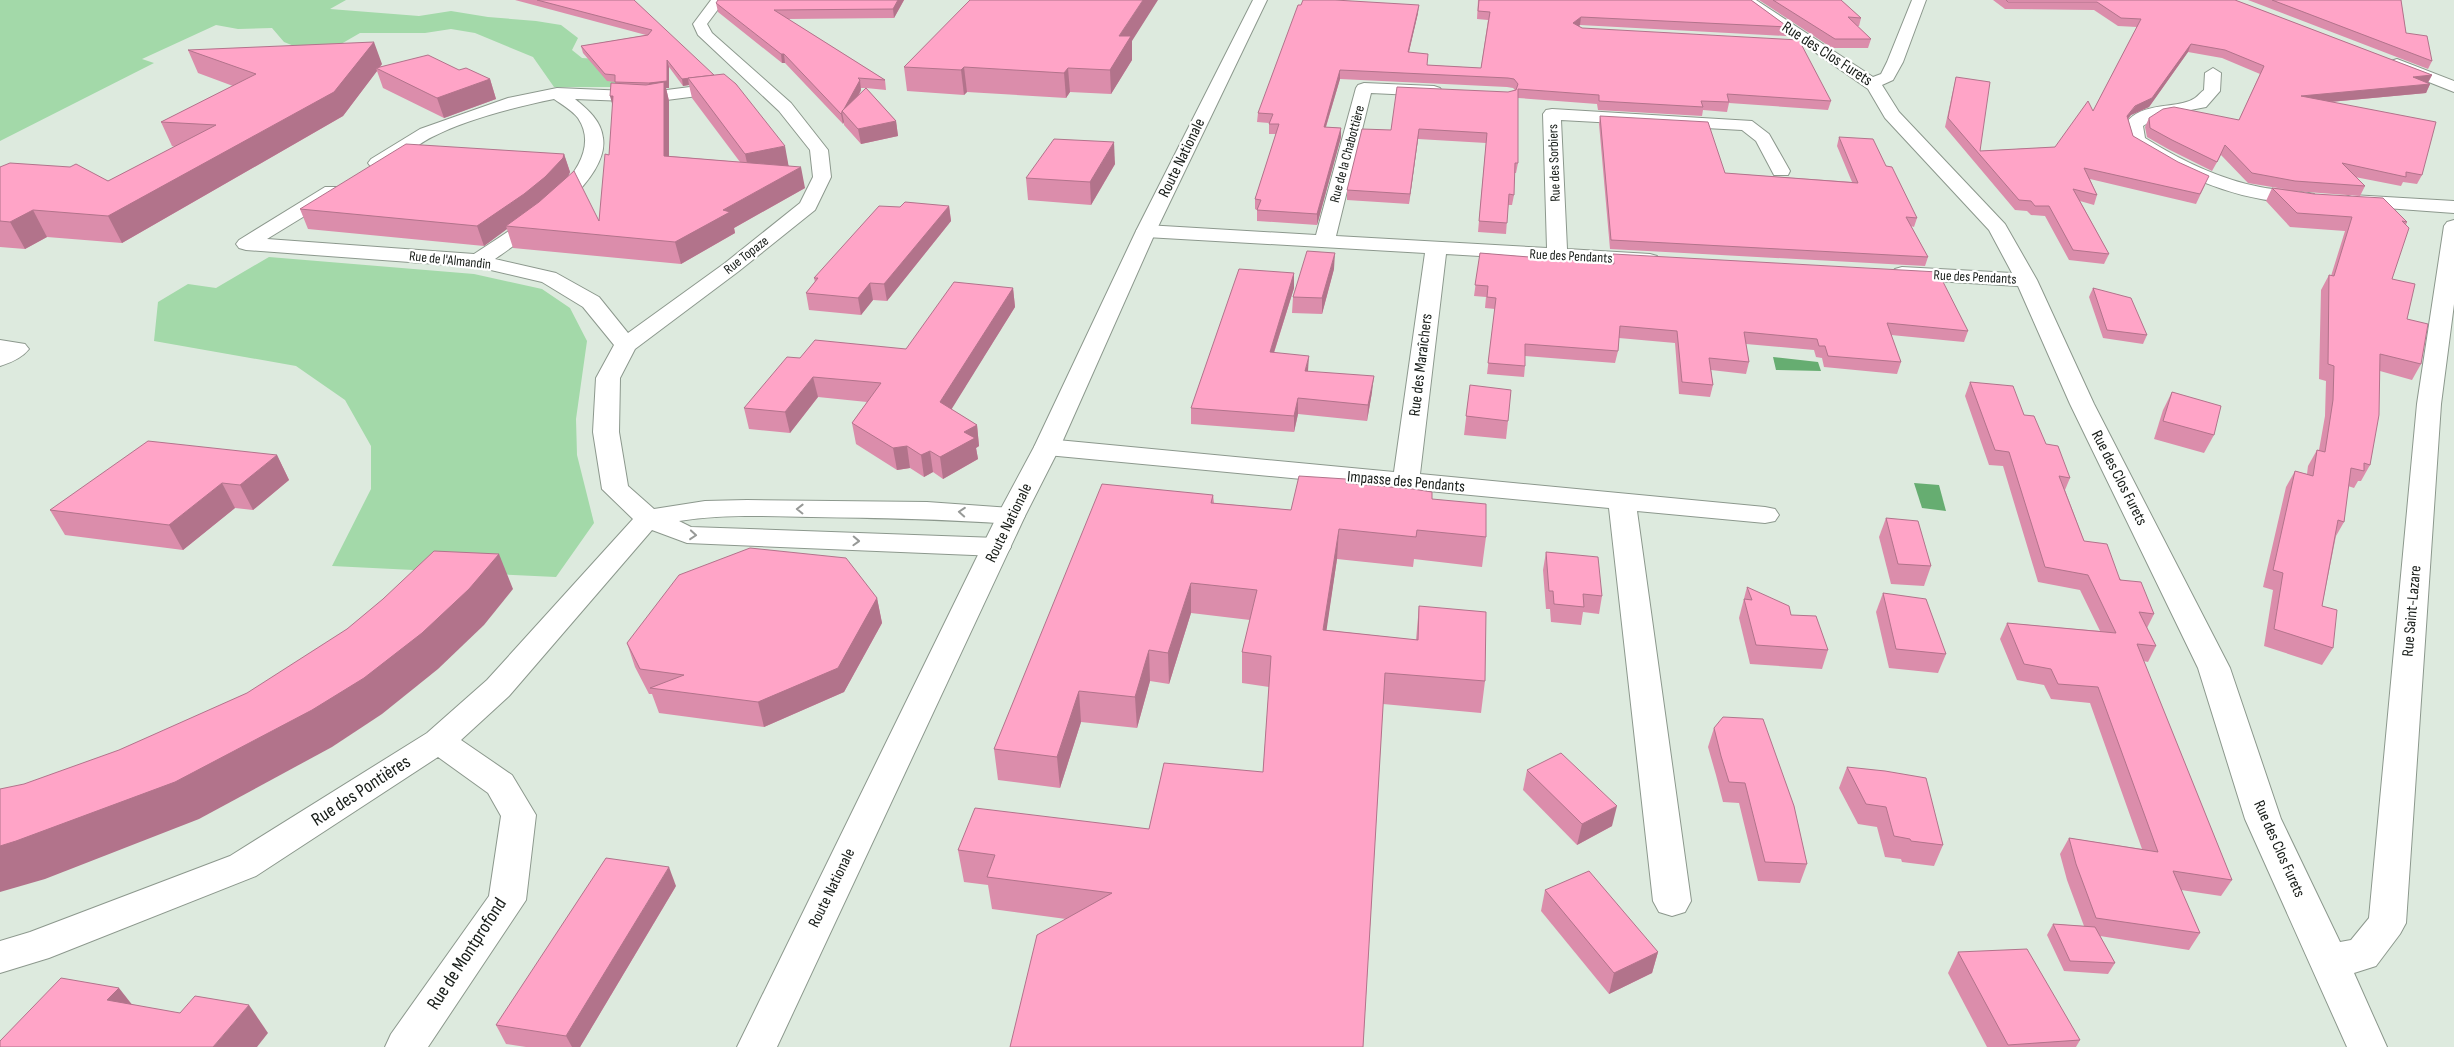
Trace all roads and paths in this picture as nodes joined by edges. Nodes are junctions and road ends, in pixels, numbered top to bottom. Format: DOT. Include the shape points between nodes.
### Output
graph roads {
  1 [pos="718,0"];
  2 [pos="1260,0"];
  3 [pos="1747,0"];
  4 [pos="1919,0"];
  5 [pos="1780,42"];
  6 [pos="1811,44"];
  7 [pos="2383,58"];
  8 [pos="2213,73"];
  9 [pos="1873,83"];
  10 [pos="759,84"];
  11 [pos="2454,87"];
  12 [pos="1450,92"];
  13 [pos="557,94"];
  14 [pos="1781,171"];
  15 [pos="361,173"];
  16 [pos="344,183"];
  17 [pos="2454,207"];
  18 [pos="2454,226"];
  19 [pos="1146,231"];
  20 [pos="1324,242"];
  21 [pos="1436,249"];
  22 [pos="1557,255"];
  23 [pos="478,260"];
  24 [pos="1665,260"];
  25 [pos="1880,272"];
  26 [pos="2026,280"];
  27 [pos="626,345"];
  28 [pos="0,348"];
  29 [pos="0,359"];
  30 [pos="1047,447"];
  31 [pos="1406,482"];
  32 [pos="1622,502"];
  33 [pos="1765,515"];
  34 [pos="1011,516"];
  35 [pos="648,518"];
  36 [pos="997,548"];
  37 [pos="439,741"];
  38 [pos="1672,901"];
  39 [pos="0,956"];
  40 [pos="2329,960"];
  41 [pos="405,1047"];
  42 [pos="757,1047"];
  43 [pos="2367,1047"];
  1 -- 10 [label="street, Rue Topaze" via="700,24 705,35"];
  2 -- 19 [label="street, Route Nationale"];
  3 -- 6 [label="street, Rue des Clos Furets"];
  4 -- 9 [label="street" via="1895,62 1887,76"];
  5 -- 6 [label="street"];
  6 -- 9 [label="street, Rue des Clos Furets"];
  7 -- 11 [label="street"];
  8 -- 17 [label="street" via="2212,91 2200,103 2154,112 2134,124 2136,140 2163,157 2209,178 2260,193"];
  9 -- 26 [label="street, Rue des Clos Furets" via="1892,114 1998,228"];
  10 -- 13 [label="street" via="651,97"];
  10 -- 27 [label="street, Rue Topaze" via="785,107 819,150 822,177 808,206"];
  12 -- 20 [label="street, Rue de la Chabottière" via="1364,88"];
  13 -- 15 [label="street" via="508,103 426,133"];
  13 -- 23 [label="street" via="588,118 596,143 590,164 569,192"];
  14 -- 22 [label="street, Rue des Sorbiers" via="1763,138 1746,125 1552,114"];
  16 -- 23 [label="street, Rue de l'Almandin" via="246,244"];
  18 -- 40 [label="street, Rue Saint-Lazare" via="2428,404 2387,923 2362,955"];
  19 -- 20 [label="street, Rue des Pendants"];
  19 -- 30 [label="street, Route Nationale"];
  20 -- 21 [label="street, Rue des Pendants"];
  21 -- 22 [label="street, Rue des Pendants"];
  21 -- 31 [label="street, Rue des Maraîchers"];
  22 -- 24 [label="street, Rue des Pendants"];
  23 -- 27 [label="street, Rue de l'Almandin" via="549,277 592,302"];
  25 -- 26 [label="street, Rue des Pendants"];
  26 -- 40 [label="street, Rue des Clos Furets" via="2082,404 2214,668 2263,819"];
  27 -- 35 [label="street, Rue Topaze" via="608,378 606,432 615,489"];
  28 -- 29 [label="street" via="17,349"];
  30 -- 31 [label="street, Impasse des Pendants"];
  30 -- 34 [label="street, Route Nationale"];
  31 -- 32 [label="street, Impasse des Pendants"];
  32 -- 33 [label="street, Impasse des Pendants"];
  32 -- 38 [label="street"];
  34 -- 35 [label="street, one-way" via="927,510 747,508 705,509"];
  34 -- 36 [label="street, Route Nationale"];
  35 -- 36 [label="street, Rue Topaze, one-way" via="687,536"];
  35 -- 37 [label="street, Rue des Pontières" via="498,688"];
  36 -- 42 [label="street, Route Nationale"];
  37 -- 39 [label="street, Rue des Pontières" via="243,866 35,947"];
  37 -- 41 [label="street, Rue de Montprofond" via="500,784 519,815 507,900"];
  40 -- 43 [label="street, Rue des Clos Furets"];
}
